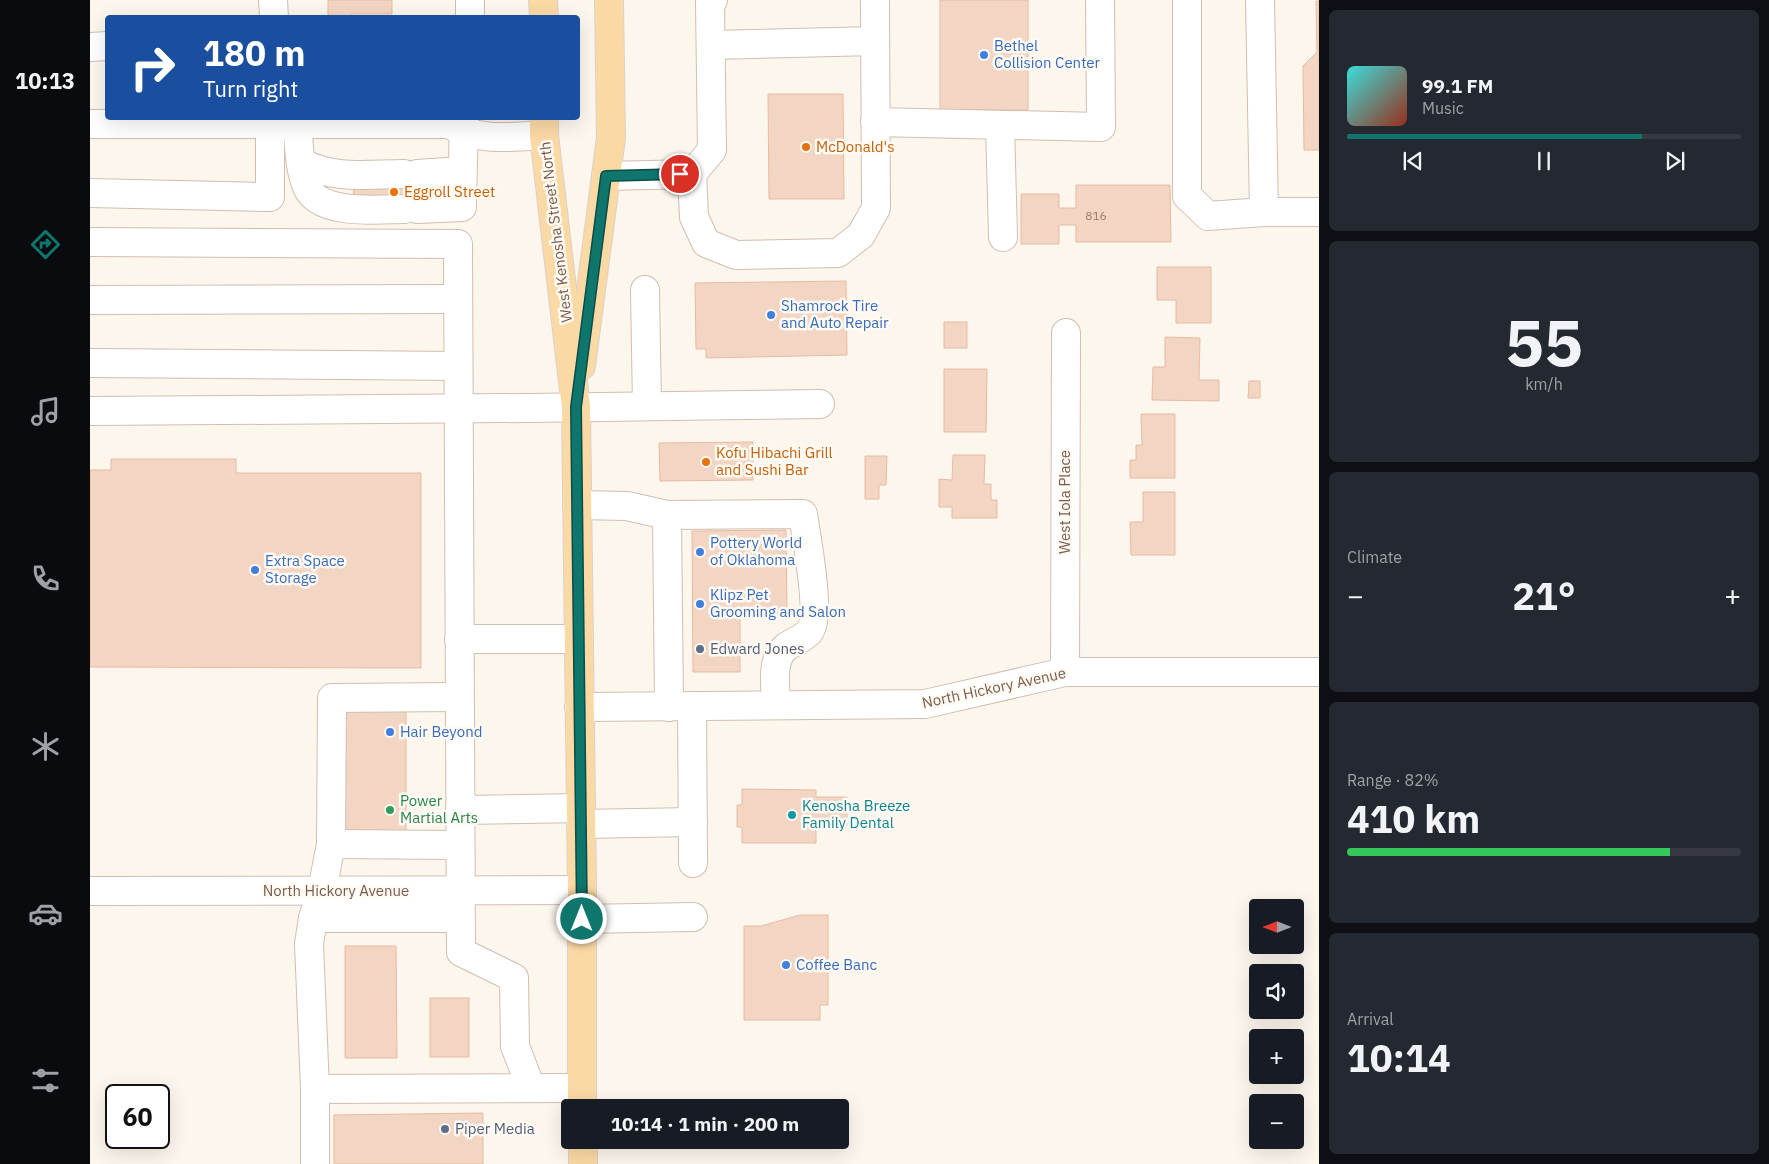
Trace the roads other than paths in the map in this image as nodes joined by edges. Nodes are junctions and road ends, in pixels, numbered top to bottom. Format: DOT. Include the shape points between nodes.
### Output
graph roads {
  1 [pos="274,0"];
  2 [pos="470,0"];
  3 [pos="544,0"];
  4 [pos="609,0"];
  5 [pos="713,0"];
  6 [pos="876,0"];
  7 [pos="1100,0"];
  8 [pos="1187,0"];
  9 [pos="1260,0"];
  10 [pos="274,15"];
  11 [pos="470,15"];
  12 [pos="544,15"];
  13 [pos="876,41"];
  14 [pos="711,45"];
  15 [pos="90,46"];
  16 [pos="105,46"];
  17 [pos="270,120"];
  18 [pos="297,122"];
  19 [pos="876,122"];
  20 [pos="90,124"];
  21 [pos="463,125"];
  22 [pos="1000,125"];
  23 [pos="544,126"];
  24 [pos="302,162"];
  25 [pos="462,171"];
  26 [pos="692,174"];
  27 [pos="606,176"];
  28 [pos="90,194"];
  29 [pos="1264,212"];
  30 [pos="1319,212"];
  31 [pos="1003,237"];
  32 [pos="90,242"];
  33 [pos="645,290"];
  34 [pos="458,299"];
  35 [pos="90,300"];
  36 [pos="1066,333"];
  37 [pos="90,363"];
  38 [pos="458,366"];
  39 [pos="820,404"];
  40 [pos="647,406"];
  41 [pos="576,407"];
  42 [pos="458,409"];
  43 [pos="90,411"];
  44 [pos="577,505"];
  45 [pos="667,515"];
  46 [pos="459,639"];
  47 [pos="579,639"];
  48 [pos="1065,672"];
  49 [pos="1319,672"];
  50 [pos="459,697"];
  51 [pos="681,706"];
  52 [pos="776,706"];
  53 [pos="579,707"];
  54 [pos="460,810"];
  55 [pos="581,816"];
  56 [pos="692,822"];
  57 [pos="331,844"];
  58 [pos="460,845"];
  59 [pos="693,863"];
  60 [pos="582,890"];
  61 [pos="90,891"];
  62 [pos="460,891"];
  63 [pos="322,892"];
  64 [pos="312,918"];
  65 [pos="460,918"];
  66 [pos="692,918"];
  67 [pos="582,919"];
  68 [pos="531,1088"];
  69 [pos="315,1089"];
  70 [pos="582,1098"];
  71 [pos="582,1149"];
  72 [pos="315,1164"];
  73 [pos="583,1164"];
  1 -- 10 [label="street"];
  2 -- 11 [label="street"];
  3 -- 12 [label="main road"];
  4 -- 27 [label="main road, West Kenosha Street North" via="611,138"];
  5 -- 14 [label="street" via="710,3"];
  6 -- 13 [label="street"];
  7 -- 22 [label="street" via="1101,127"];
  8 -- 29 [label="street" via="1187,196 1208,216"];
  9 -- 29 [label="street"];
  13 -- 14 [label="street"];
  13 -- 19 [label="street"];
  14 -- 26 [label="street" via="712,150"];
  15 -- 16 [label="street"];
  17 -- 18 [label="street"];
  17 -- 20 [label="street"];
  17 -- 28 [label="street" via="270,197"];
  18 -- 21 [label="street"];
  18 -- 24 [label="street"];
  19 -- 22 [label="street"];
  19 -- 26 [label="street" via="876,208 861,235 838,253 736,255 706,242 694,217"];
  21 -- 23 [label="street" via="486,137"];
  21 -- 25 [label="street"];
  22 -- 31 [label="street"];
  23 -- 41 [label="main road, West Kenosha Street North"];
  24 -- 25 [label="street" via="331,174"];
  24 -- 25 [label="street" via="308,188 315,197 342,208 411,210 462,206"];
  26 -- 27 [label="street"];
  27 -- 41 [label="main road, West Kenosha Street North"];
  29 -- 30 [label="street"];
  32 -- 34 [label="street" via="458,244"];
  33 -- 40 [label="street"];
  34 -- 35 [label="street"];
  34 -- 38 [label="street"];
  36 -- 48 [label="street, West Iola Place"];
  37 -- 38 [label="street"];
  38 -- 42 [label="street"];
  39 -- 40 [label="street"];
  40 -- 41 [label="street"];
  41 -- 42 [label="street"];
  41 -- 44 [label="main road, West Kenosha Street North"];
  42 -- 43 [label="street"];
  42 -- 46 [label="street"];
  44 -- 45 [label="street" via="628,506"];
  44 -- 47 [label="main road, West Kenosha Street North"];
  45 -- 51 [label="street"];
  45 -- 52 [label="street" via="803,514 814,592 813,621 809,632 782,650 776,664"];
  46 -- 47 [label="street"];
  46 -- 50 [label="street"];
  47 -- 53 [label="main road, West Kenosha Street North"];
  48 -- 49 [label="street, North Hickory Avenue"];
  48 -- 52 [label="street, North Hickory Avenue" via="925,704"];
  50 -- 54 [label="street"];
  50 -- 57 [label="street" via="332,698"];
  51 -- 52 [label="street, North Hickory Avenue"];
  51 -- 53 [label="street, North Hickory Avenue"];
  51 -- 56 [label="street"];
  53 -- 55 [label="main road, West Kenosha Street North"];
  54 -- 55 [label="street"];
  54 -- 58 [label="street"];
  55 -- 56 [label="street"];
  55 -- 60 [label="main road, West Kenosha Street North"];
  56 -- 59 [label="street"];
  57 -- 58 [label="street"];
  57 -- 63 [label="street"];
  58 -- 62 [label="street"];
  60 -- 62 [label="street, North Hickory Avenue"];
  60 -- 67 [label="main road, West Kenosha Street North"];
  61 -- 63 [label="street, North Hickory Avenue"];
  62 -- 63 [label="street, North Hickory Avenue"];
  62 -- 65 [label="street"];
  63 -- 64 [label="street"];
  64 -- 65 [label="street"];
  64 -- 69 [label="street" via="309,944"];
  65 -- 68 [label="street" via="461,952 514,978 515,1046"];
  66 -- 67 [label="street"];
  67 -- 70 [label="main road, West Kenosha Street North"];
  68 -- 69 [label="street"];
  68 -- 70 [label="street"];
  69 -- 72 [label="street"];
  71 -- 73 [label="main road"];
}
